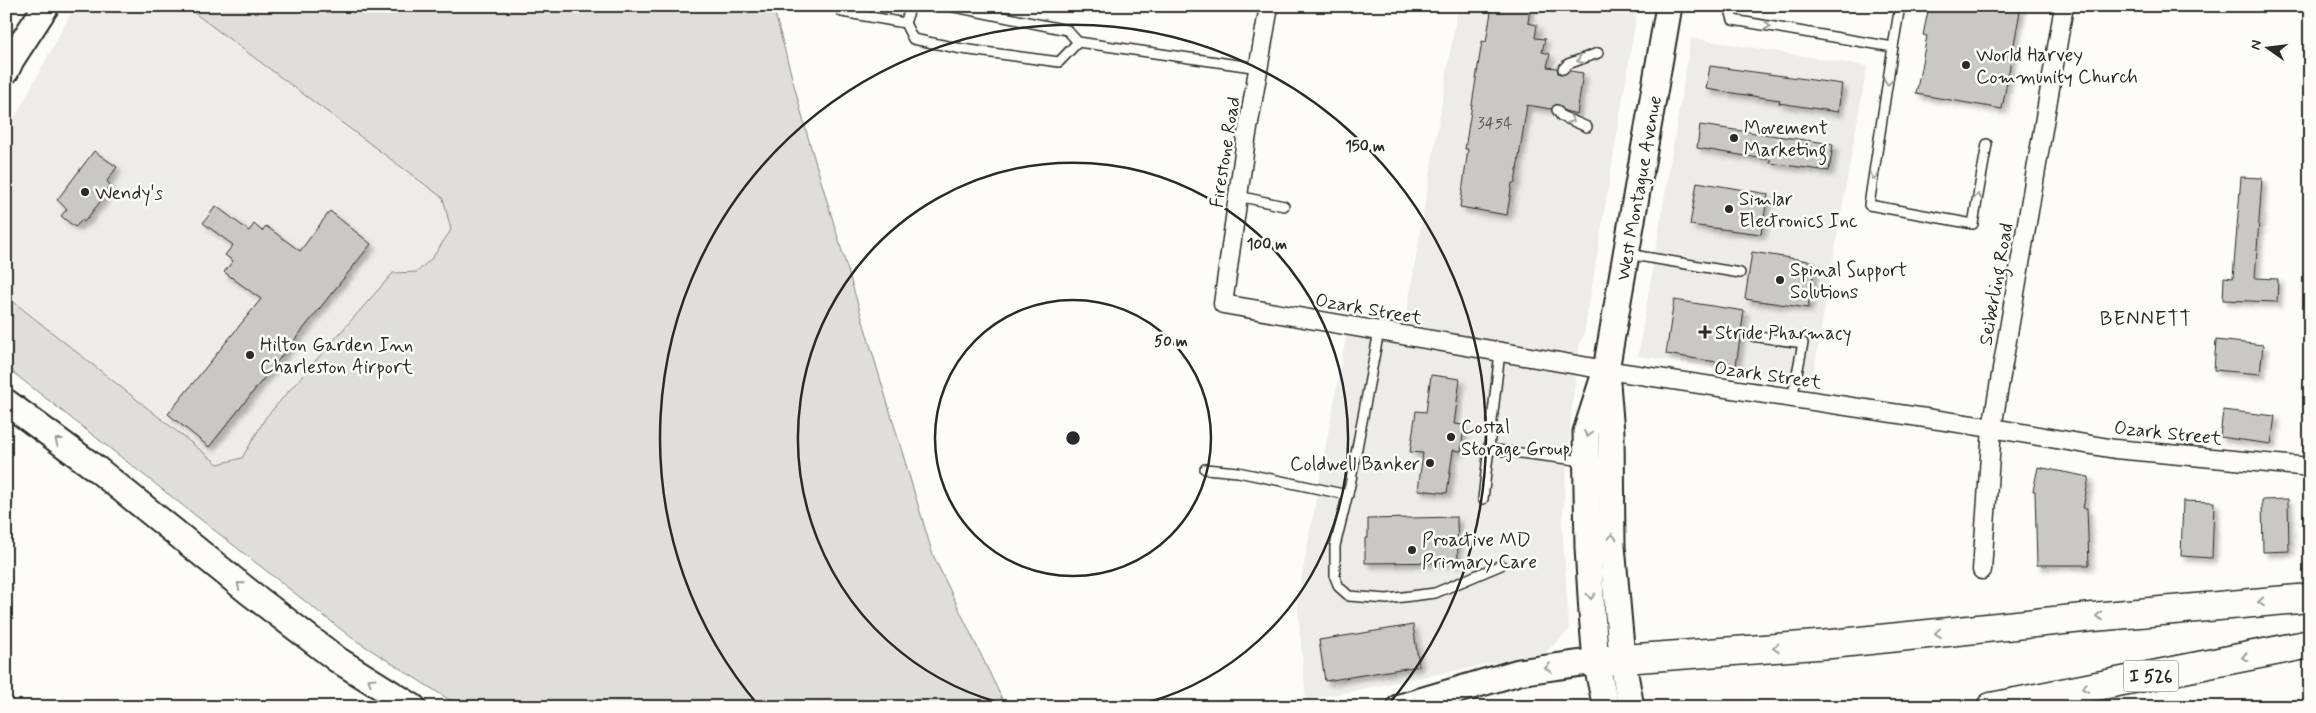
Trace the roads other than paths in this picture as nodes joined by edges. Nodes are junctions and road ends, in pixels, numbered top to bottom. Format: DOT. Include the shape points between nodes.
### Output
graph roads {
  1 [pos="46,6"];
  2 [pos="841,6"];
  3 [pos="911,6"];
  4 [pos="950,6"];
  5 [pos="1269,6"];
  6 [pos="1669,6"];
  7 [pos="1729,6"];
  8 [pos="1900,6"];
  9 [pos="2064,6"];
  10 [pos="994,10"];
  11 [pos="904,24"];
  12 [pos="1078,42"];
  13 [pos="1893,47"];
  14 [pos="1598,53"];
  15 [pos="1259,68"];
  16 [pos="1563,69"];
  17 [pos="6,71"];
  18 [pos="1557,110"];
  19 [pos="1587,126"];
  20 [pos="1987,144"];
  21 [pos="1238,196"];
  22 [pos="1284,206"];
  23 [pos="1626,254"];
  24 [pos="1740,273"];
  25 [pos="1223,304"];
  26 [pos="1379,331"];
  27 [pos="1751,336"];
  28 [pos="1500,352"];
  29 [pos="1606,370"];
  30 [pos="1792,399"];
  31 [pos="6,402"];
  32 [pos="1992,428"];
  33 [pos="1489,449"];
  34 [pos="1587,461"];
  35 [pos="2310,467"];
  36 [pos="1205,469"];
  37 [pos="1348,495"];
  38 [pos="1483,499"];
  39 [pos="1500,565"];
  40 [pos="1982,570"];
  41 [pos="2310,598"];
  42 [pos="2310,644"];
  43 [pos="1609,660"];
  44 [pos="413,707"];
  45 [pos="1400,707"];
  46 [pos="1606,707"];
  47 [pos="1631,707"];
  48 [pos="1991,707"];
  1 -- 17 [label="main road"];
  2 -- 11 [label="lane" via="842,12"];
  3 -- 11 [label="lane"];
  4 -- 10 [label="lane"];
  5 -- 15 [label="street, Firestone Road"];
  6 -- 23 [label="main road, West Montague Avenue"];
  7 -- 13 [label="lane, one-way" via="1733,20"];
  8 -- 13 [label="lane"];
  9 -- 32 [label="street, Seiberling Road"];
  10 -- 12 [label="lane" via="1067,30"];
  11 -- 12 [label="lane" via="912,39 1059,62"];
  12 -- 15 [label="lane"];
  13 -- 20 [label="lane, one-way" via="1869,205 1973,224"];
  14 -- 16 [label="lane, one-way"];
  15 -- 21 [label="street, Firestone Road"];
  18 -- 19 [label="lane, one-way" via="1561,116"];
  21 -- 22 [label="lane"];
  21 -- 25 [label="street, Firestone Road"];
  23 -- 24 [label="lane"];
  23 -- 29 [label="main road, West Montague Avenue"];
  25 -- 26 [label="street, Ozark Street"];
  26 -- 28 [label="street, Ozark Street"];
  26 -- 37 [label="lane"];
  27 -- 30 [label="lane" via="1802,343"];
  28 -- 29 [label="street, Ozark Street"];
  28 -- 33 [label="lane"];
  29 -- 30 [label="street, Ozark Street"];
  29 -- 34 [label="main road, West Montague Avenue, one-way" via="1586,432"];
  43 -- 29 [label="main road, West Montague Avenue, one-way" via="1611,433"];
  30 -- 32 [label="street, Ozark Street"];
  44 -- 31 [label="main road, one-way" via="338,660 98,470"];
  32 -- 35 [label="street, Ozark Street" via="2115,449"];
  32 -- 40 [label="street, Seiberling Road"];
  33 -- 34 [label="lane"];
  33 -- 38 [label="lane"];
  34 -- 43 [label="main road, West Montague Avenue, one-way" via="1588,547"];
  36 -- 37 [label="lane" via="1238,472"];
  37 -- 39 [label="lane" via="1335,546 1335,577 1339,587 1349,596 1387,599 1435,592"];
  41 -- 43 [label="highway, one-way" via="1831,644"];
  42 -- 48 [label="highway, I 526, one-way"];
  43 -- 45 [label="main road, one-way" via="1519,672"];
  43 -- 46 [label="main road, West Montague Avenue"];
  43 -- 47 [label="main road, West Montague Avenue"];
}
